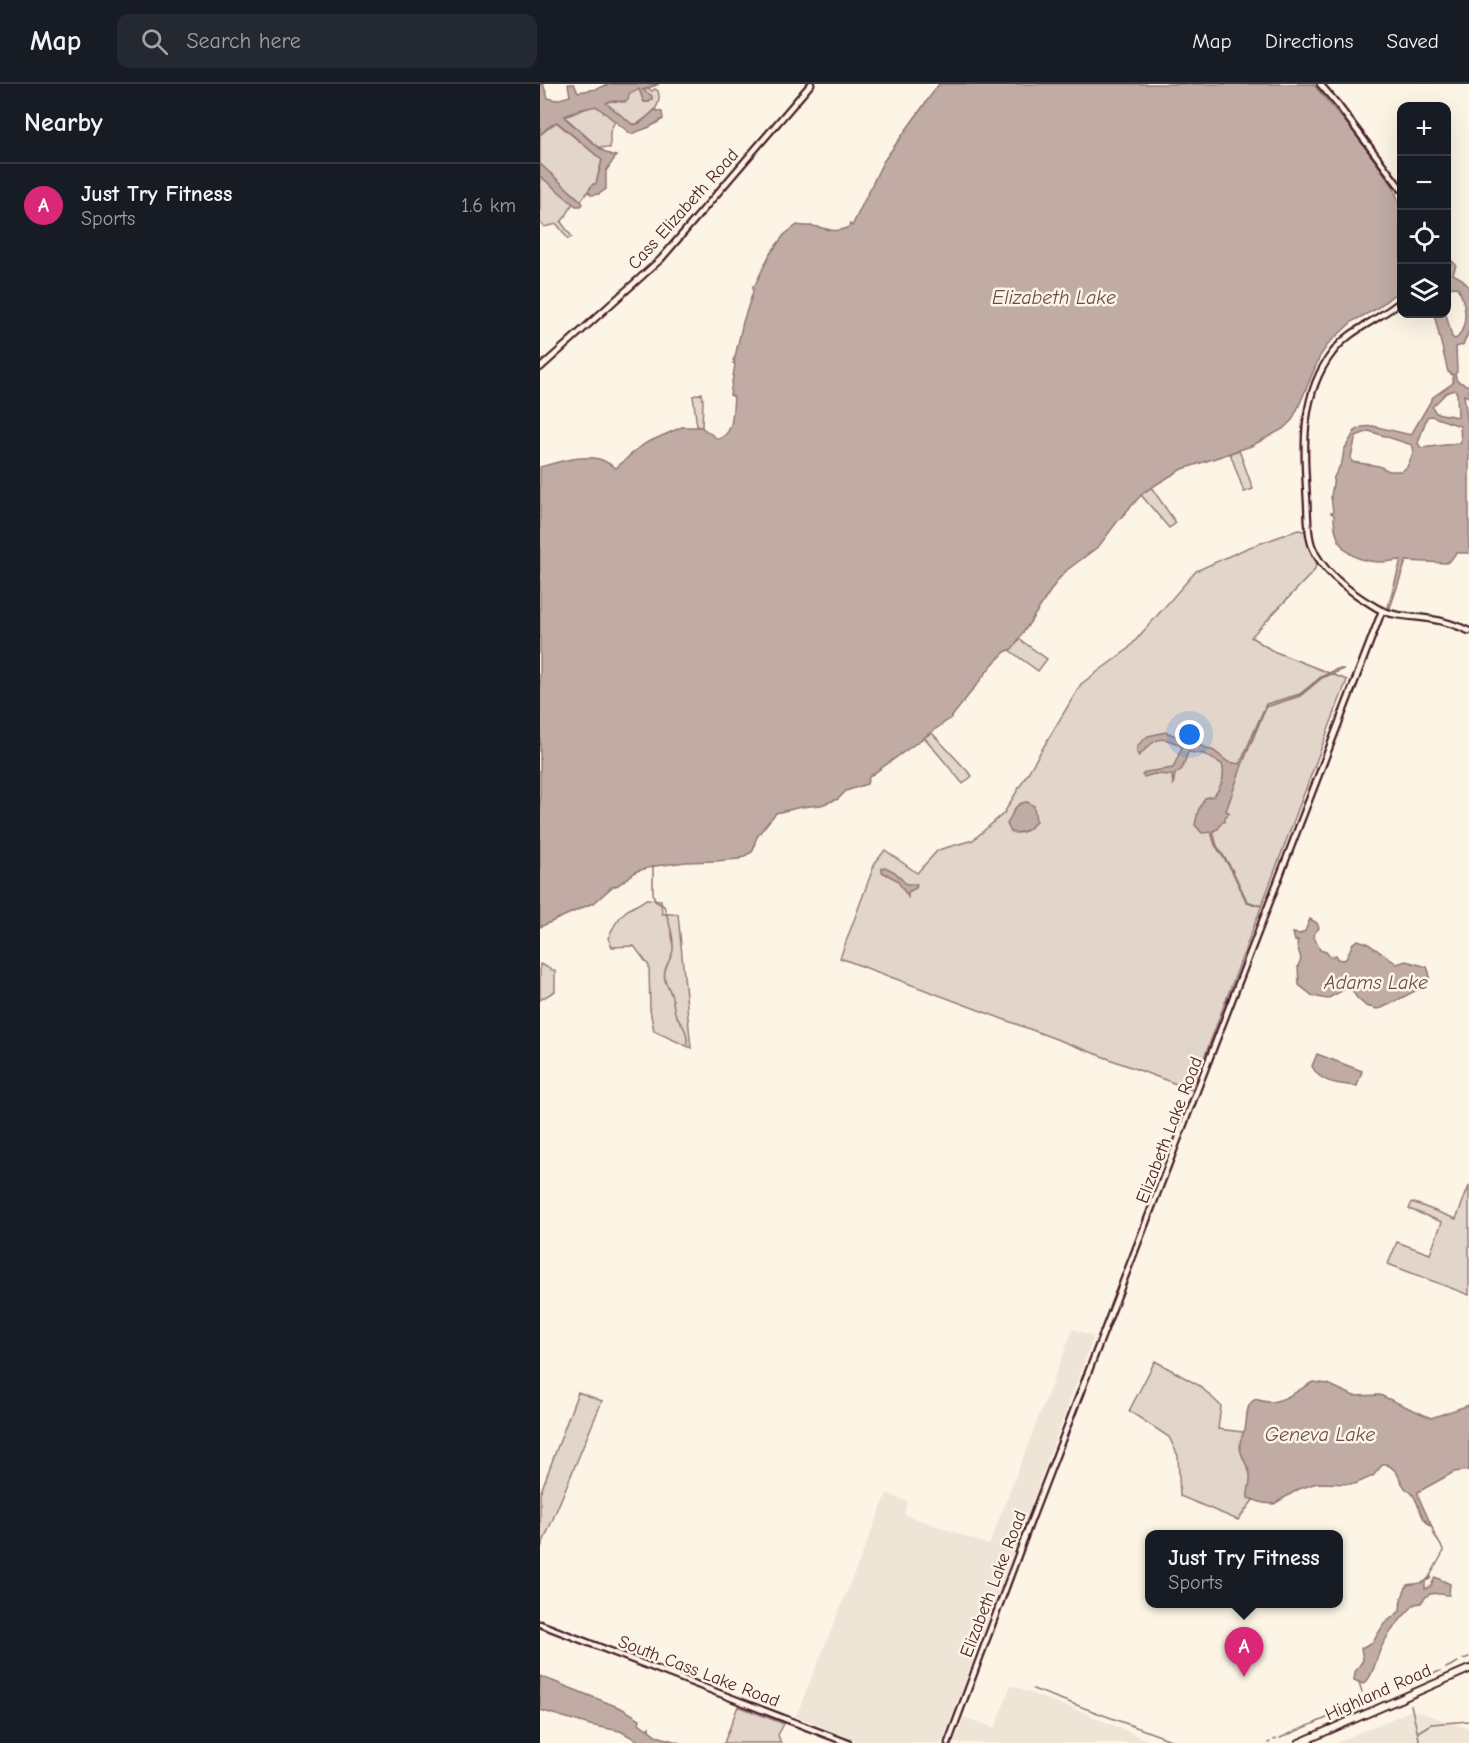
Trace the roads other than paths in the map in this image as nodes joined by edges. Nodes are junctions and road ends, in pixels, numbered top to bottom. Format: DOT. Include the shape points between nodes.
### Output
graph roads {
  1 [pos="811,84"];
  2 [pos="1320,84"];
  3 [pos="1397,185"];
  4 [pos="1397,303"];
  5 [pos="540,368"];
  6 [pos="1382,611"];
  7 [pos="1469,631"];
  8 [pos="540,1624"];
  9 [pos="1469,1669"];
  10 [pos="848,1743"];
  11 [pos="948,1743"];
  12 [pos="1299,1743"];
  1 -- 5 [label="main road, Cass Elizabeth Road" via="661,259"];
  2 -- 3 [label="main road"];
  4 -- 6 [label="main road" via="1354,331 1333,352 1318,377 1305,419 1312,545 1324,567"];
  6 -- 7 [label="main road" via="1439,620"];
  6 -- 11 [label="main road, Elizabeth Lake Road"];
  8 -- 10 [label="main road, South Cass Lake Road"];
  9 -- 12 [label="highway, Highland Road"];
}
